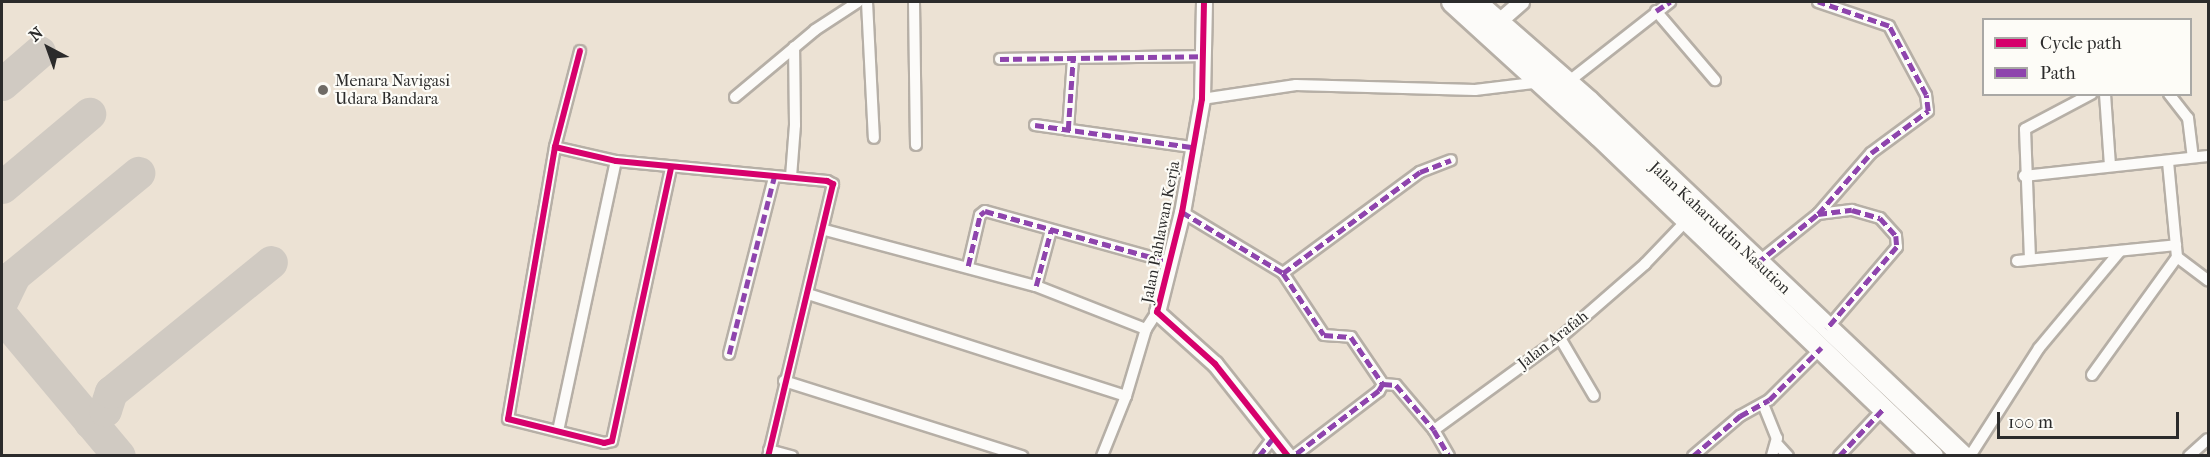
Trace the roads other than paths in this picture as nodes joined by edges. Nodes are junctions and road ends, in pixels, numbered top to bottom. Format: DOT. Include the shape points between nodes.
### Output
graph roads {
  1 [pos="858,2"];
  2 [pos="867,2"];
  3 [pos="914,2"];
  4 [pos="1204,2"];
  5 [pos="1452,2"];
  6 [pos="1476,2"];
  7 [pos="1521,2"];
  8 [pos="1670,2"];
  9 [pos="1818,2"];
  10 [pos="1656,11"];
  11 [pos="1500,20"];
  12 [pos="794,47"];
  13 [pos="580,51"];
  14 [pos="1203,56"];
  15 [pos="1000,59"];
  16 [pos="1073,59"];
  17 [pos="1715,80"];
  18 [pos="1542,82"];
  19 [pos="1568,82"];
  20 [pos="2087,96"];
  21 [pos="2105,96"];
  22 [pos="2171,96"];
  23 [pos="735,97"];
  24 [pos="1202,99"];
  25 [pos="1035,125"];
  26 [pos="1604,129"];
  27 [pos="1068,130"];
  28 [pos="874,138"];
  29 [pos="916,145"];
  30 [pos="555,147"];
  31 [pos="1191,147"];
  32 [pos="2208,156"];
  33 [pos="2193,157"];
  34 [pos="1451,160"];
  35 [pos="616,161"];
  36 [pos="2168,162"];
  37 [pos="2110,165"];
  38 [pos="671,167"];
  39 [pos="2024,176"];
  40 [pos="791,177"];
  41 [pos="774,178"];
  42 [pos="1182,212"];
  43 [pos="1818,214"];
  44 [pos="1687,220"];
  45 [pos="825,230"];
  46 [pos="1052,230"];
  47 [pos="2176,245"];
  48 [pos="2120,250"];
  49 [pos="2177,257"];
  50 [pos="2030,259"];
  51 [pos="2017,261"];
  52 [pos="1169,262"];
  53 [pos="1757,263"];
  54 [pos="968,266"];
  55 [pos="1283,273"];
  56 [pos="2208,280"];
  57 [pos="1036,286"];
  58 [pos="808,294"];
  59 [pos="1157,312"];
  60 [pos="1146,328"];
  61 [pos="1827,329"];
  62 [pos="1560,338"];
  63 [pos="1821,348"];
  64 [pos="729,354"];
  65 [pos="2092,375"];
  66 [pos="784,381"];
  67 [pos="1383,384"];
  68 [pos="1126,396"];
  69 [pos="1593,396"];
  70 [pos="1762,404"];
  71 [pos="1885,407"];
  72 [pos="1434,430"];
  73 [pos="558,431"];
  74 [pos="1273,438"];
  75 [pos="2208,439"];
  76 [pos="1775,450"];
  77 [pos="769,453"];
  78 [pos="2195,454"];
  79 [pos="792,456"];
  80 [pos="1022,456"];
  81 [pos="1102,456"];
  82 [pos="1258,456"];
  83 [pos="1288,456"];
  84 [pos="1294,456"];
  85 [pos="1449,456"];
  86 [pos="1693,456"];
  87 [pos="1788,456"];
  88 [pos="1839,456"];
  89 [pos="1933,456"];
  90 [pos="1963,456"];
  91 [pos="1970,456"];
  1 -- 12 [label="street"];
  2 -- 28 [label="street"];
  3 -- 29 [label="street"];
  4 -- 14 [label="street, Jalan Pahlawan Kerja"];
  5 -- 18 [label="highway, Jalan Kaharuddin Nasution"];
  6 -- 11 [label="highway, Jalan Kaharuddin Nasution"];
  7 -- 11 [label="street"];
  8 -- 10 [label="street"];
  9 -- 43 [label="street" via="1889,26 1926,95 1929,111 1871,153"];
  10 -- 17 [label="street"];
  10 -- 19 [label="street"];
  11 -- 19 [label="highway, Jalan Kaharuddin Nasution"];
  12 -- 23 [label="street"];
  12 -- 40 [label="street"];
  13 -- 30 [label="street"];
  14 -- 16 [label="street"];
  14 -- 24 [label="street, Jalan Pahlawan Kerja"];
  15 -- 16 [label="street"];
  16 -- 27 [label="street"];
  18 -- 24 [label="street" via="1475,90 1296,86"];
  18 -- 26 [label="highway, Jalan Kaharuddin Nasution"];
  19 -- 26 [label="highway, Jalan Kaharuddin Nasution"];
  20 -- 39 [label="street" via="2027,126"];
  21 -- 37 [label="street"];
  22 -- 33 [label="street" via="2188,118"];
  24 -- 31 [label="street, Jalan Pahlawan Kerja"];
  25 -- 27 [label="street"];
  26 -- 44 [label="highway, Jalan Kaharuddin Nasution"];
  26 -- 53 [label="highway, Jalan Kaharuddin Nasution"];
  27 -- 31 [label="street"];
  30 -- 35 [label="street"];
  30 -- 73 [label="street" via="507,413 512,420"];
  31 -- 42 [label="street, Jalan Pahlawan Kerja"];
  32 -- 33 [label="street"];
  33 -- 36 [label="street"];
  34 -- 55 [label="street" via="1420,172"];
  35 -- 38 [label="street"];
  35 -- 73 [label="street"];
  36 -- 37 [label="street"];
  36 -- 47 [label="street"];
  37 -- 39 [label="street"];
  38 -- 41 [label="street"];
  38 -- 73 [label="street" via="612,441 604,443"];
  39 -- 50 [label="street"];
  40 -- 41 [label="street"];
  40 -- 45 [label="street" via="833,184"];
  41 -- 64 [label="street"];
  42 -- 52 [label="street, Jalan Pahlawan Kerja"];
  42 -- 55 [label="street"];
  43 -- 53 [label="street"];
  43 -- 61 [label="street" via="1852,210 1880,218 1896,236 1897,247"];
  44 -- 62 [label="street, Jalan Arafah" via="1645,264"];
  44 -- 63 [label="highway, Jalan Kaharuddin Nasution"];
  45 -- 54 [label="street"];
  45 -- 58 [label="street"];
  46 -- 52 [label="street"];
  46 -- 54 [label="street" via="984,212"];
  46 -- 57 [label="street"];
  47 -- 48 [label="street"];
  47 -- 49 [label="street"];
  48 -- 50 [label="street"];
  48 -- 91 [label="street" via="2039,348"];
  49 -- 56 [label="street"];
  49 -- 65 [label="street"];
  50 -- 51 [label="street"];
  52 -- 59 [label="street, Jalan Pahlawan Kerja"];
  53 -- 61 [label="highway, Jalan Kaharuddin Nasution"];
  54 -- 57 [label="street"];
  55 -- 67 [label="street" via="1324,335 1351,336"];
  57 -- 60 [label="street"];
  58 -- 66 [label="street"];
  58 -- 68 [label="street"];
  59 -- 60 [label="street, Jalan Pahlawan Kerja"];
  59 -- 74 [label="street, Jalan Pahlawan Kerja" via="1215,364"];
  60 -- 68 [label="street, Jalan Pahlawan Kerja"];
  61 -- 90 [label="highway, Jalan Kaharuddin Nasution"];
  62 -- 69 [label="street"];
  62 -- 72 [label="street, Jalan Arafah"];
  63 -- 70 [label="street"];
  63 -- 71 [label="highway, Jalan Kaharuddin Nasution"];
  66 -- 77 [label="street"];
  66 -- 80 [label="street"];
  67 -- 72 [label="street" via="1396,385"];
  67 -- 84 [label="street" via="1379,392"];
  68 -- 81 [label="street, Jalan Pahlawan Kerja"];
  70 -- 76 [label="street"];
  70 -- 86 [label="street"];
  71 -- 88 [label="street"];
  71 -- 89 [label="highway, Jalan Kaharuddin Nasution"];
  72 -- 85 [label="street"];
  74 -- 82 [label="street"];
  74 -- 83 [label="street, Jalan Pahlawan Kerja"];
  75 -- 78 [label="street"];
  76 -- 87 [label="street"];
  77 -- 79 [label="street"];
}
